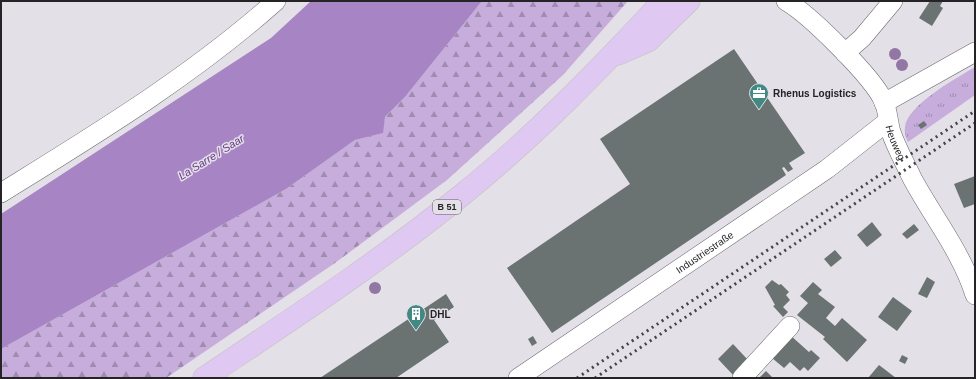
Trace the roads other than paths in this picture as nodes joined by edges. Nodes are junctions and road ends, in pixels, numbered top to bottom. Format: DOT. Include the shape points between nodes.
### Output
graph roads {
  1 [pos="276,1"];
  2 [pos="663,1"];
  3 [pos="689,1"];
  4 [pos="893,1"];
  5 [pos="791,3"];
  6 [pos="975,52"];
  7 [pos="845,54"];
  8 [pos="612,56"];
  9 [pos="886,112"];
  10 [pos="1,193"];
  11 [pos="975,296"];
  12 [pos="790,326"];
  13 [pos="204,378"];
  14 [pos="518,378"];
  15 [pos="742,378"];
  1 -- 10 [label="street" via="196,65 134,109"];
  2 -- 8 [label="main road, B 51"];
  3 -- 8 [label="main road, B 51" via="648,41"];
  4 -- 7 [label="street"];
  5 -- 7 [label="street, Heuweg"];
  6 -- 9 [label="street, Industriestraße"];
  7 -- 9 [label="street, Heuweg" via="875,86"];
  8 -- 13 [label="main road, B 51" via="464,194 350,280"];
  9 -- 11 [label="street, Heuweg" via="896,145 912,178 950,241"];
  9 -- 14 [label="street, Industriestraße" via="827,169"];
  12 -- 15 [label="street"];
}
